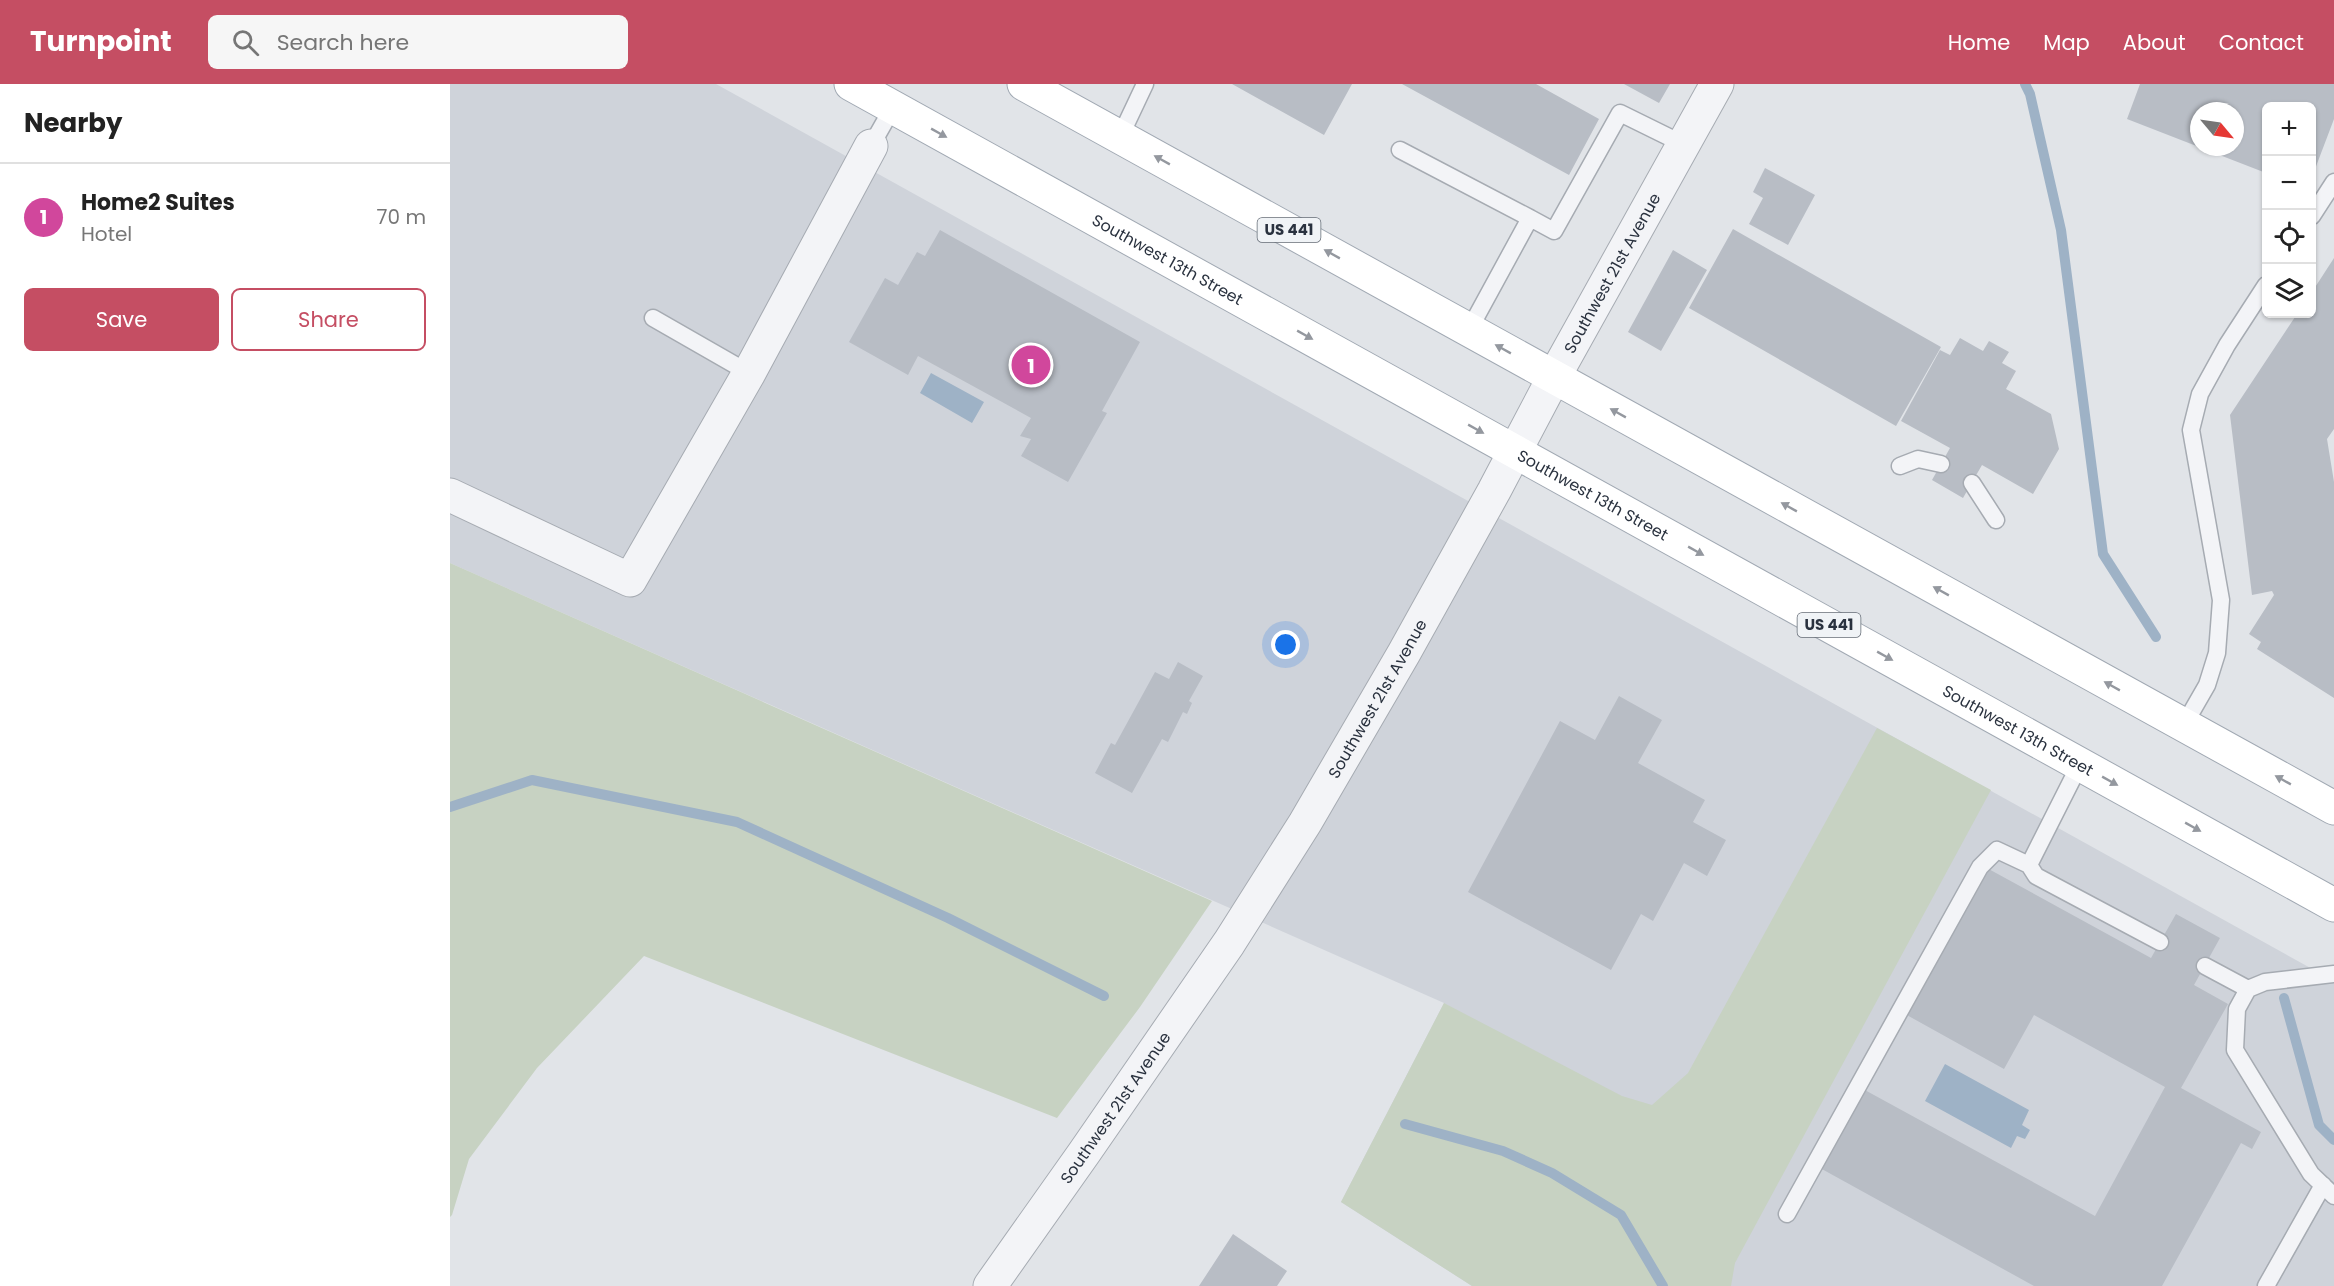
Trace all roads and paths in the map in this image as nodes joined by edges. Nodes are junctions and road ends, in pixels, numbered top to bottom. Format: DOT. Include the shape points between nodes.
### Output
graph roads {
  1 [pos="851,84"];
  2 [pos="1024,84"];
  3 [pos="1145,84"];
  4 [pos="1717,84"];
  5 [pos="900,96"];
  6 [pos="1120,137"];
  7 [pos="1683,144"];
  8 [pos="871,146"];
  9 [pos="1400,150"];
  10 [pos="2334,182"];
  11 [pos="2316,210"];
  12 [pos="1530,218"];
  13 [pos="2262,291"];
  14 [pos="653,318"];
  15 [pos="1469,330"];
  16 [pos="749,373"];
  17 [pos="1554,377"];
  18 [pos="1516,452"];
  19 [pos="1941,464"];
  20 [pos="1900,466"];
  21 [pos="1972,483"];
  22 [pos="450,495"];
  23 [pos="1996,520"];
  24 [pos="2184,725"];
  25 [pos="2080,764"];
  26 [pos="2334,808"];
  27 [pos="2029,865"];
  28 [pos="2334,905"];
  29 [pos="2160,942"];
  30 [pos="2205,966"];
  31 [pos="2334,974"];
  32 [pos="2248,989"];
  33 [pos="2328,1190"];
  34 [pos="1787,1214"];
  35 [pos="990,1286"];
  36 [pos="2266,1286"];
  1 -- 5 [label="main road, Southwest 13th Street / US 441"];
  2 -- 6 [label="main road, US 441"];
  3 -- 6 [label="lane"];
  4 -- 7 [label="street, Southwest 21st Avenue"];
  5 -- 8 [label="lane"];
  5 -- 18 [label="main road, Southwest 13th Street / US 441, one-way"];
  15 -- 6 [label="main road, US 441, one-way"];
  7 -- 12 [label="lane" via="1620,113 1554,231"];
  7 -- 17 [label="street, Southwest 21st Avenue"];
  8 -- 16 [label="street"];
  9 -- 12 [label="lane"];
  10 -- 11 [label="lane"];
  12 -- 15 [label="lane"];
  13 -- 24 [label="lane" via="2200,394 2192,430 2221,600 2217,653 2207,685"];
  14 -- 16 [label="lane"];
  17 -- 15 [label="main road, US 441, one-way"];
  16 -- 22 [label="street" via="630,580"];
  17 -- 18 [label="street, Southwest 21st Avenue"];
  24 -- 17 [label="main road, US 441, one-way"];
  18 -- 25 [label="main road, Southwest 13th Street / US 441, one-way"];
  18 -- 35 [label="street, Southwest 21st Avenue" via="1305,823 1222,952"];
  19 -- 20 [label="lane" via="1918,459"];
  21 -- 23 [label="lane"];
  26 -- 24 [label="main road, US 441, one-way"];
  25 -- 27 [label="lane"];
  25 -- 28 [label="main road, Southwest 13th Street / US 441, one-way"];
  27 -- 29 [label="lane" via="2036,876"];
  27 -- 34 [label="lane" via="1997,850 1980,867"];
  30 -- 32 [label="lane"];
  31 -- 32 [label="lane" via="2265,982"];
  32 -- 33 [label="lane" via="2237,1009 2235,1050 2311,1174"];
  33 -- 36 [label="lane"];
}
